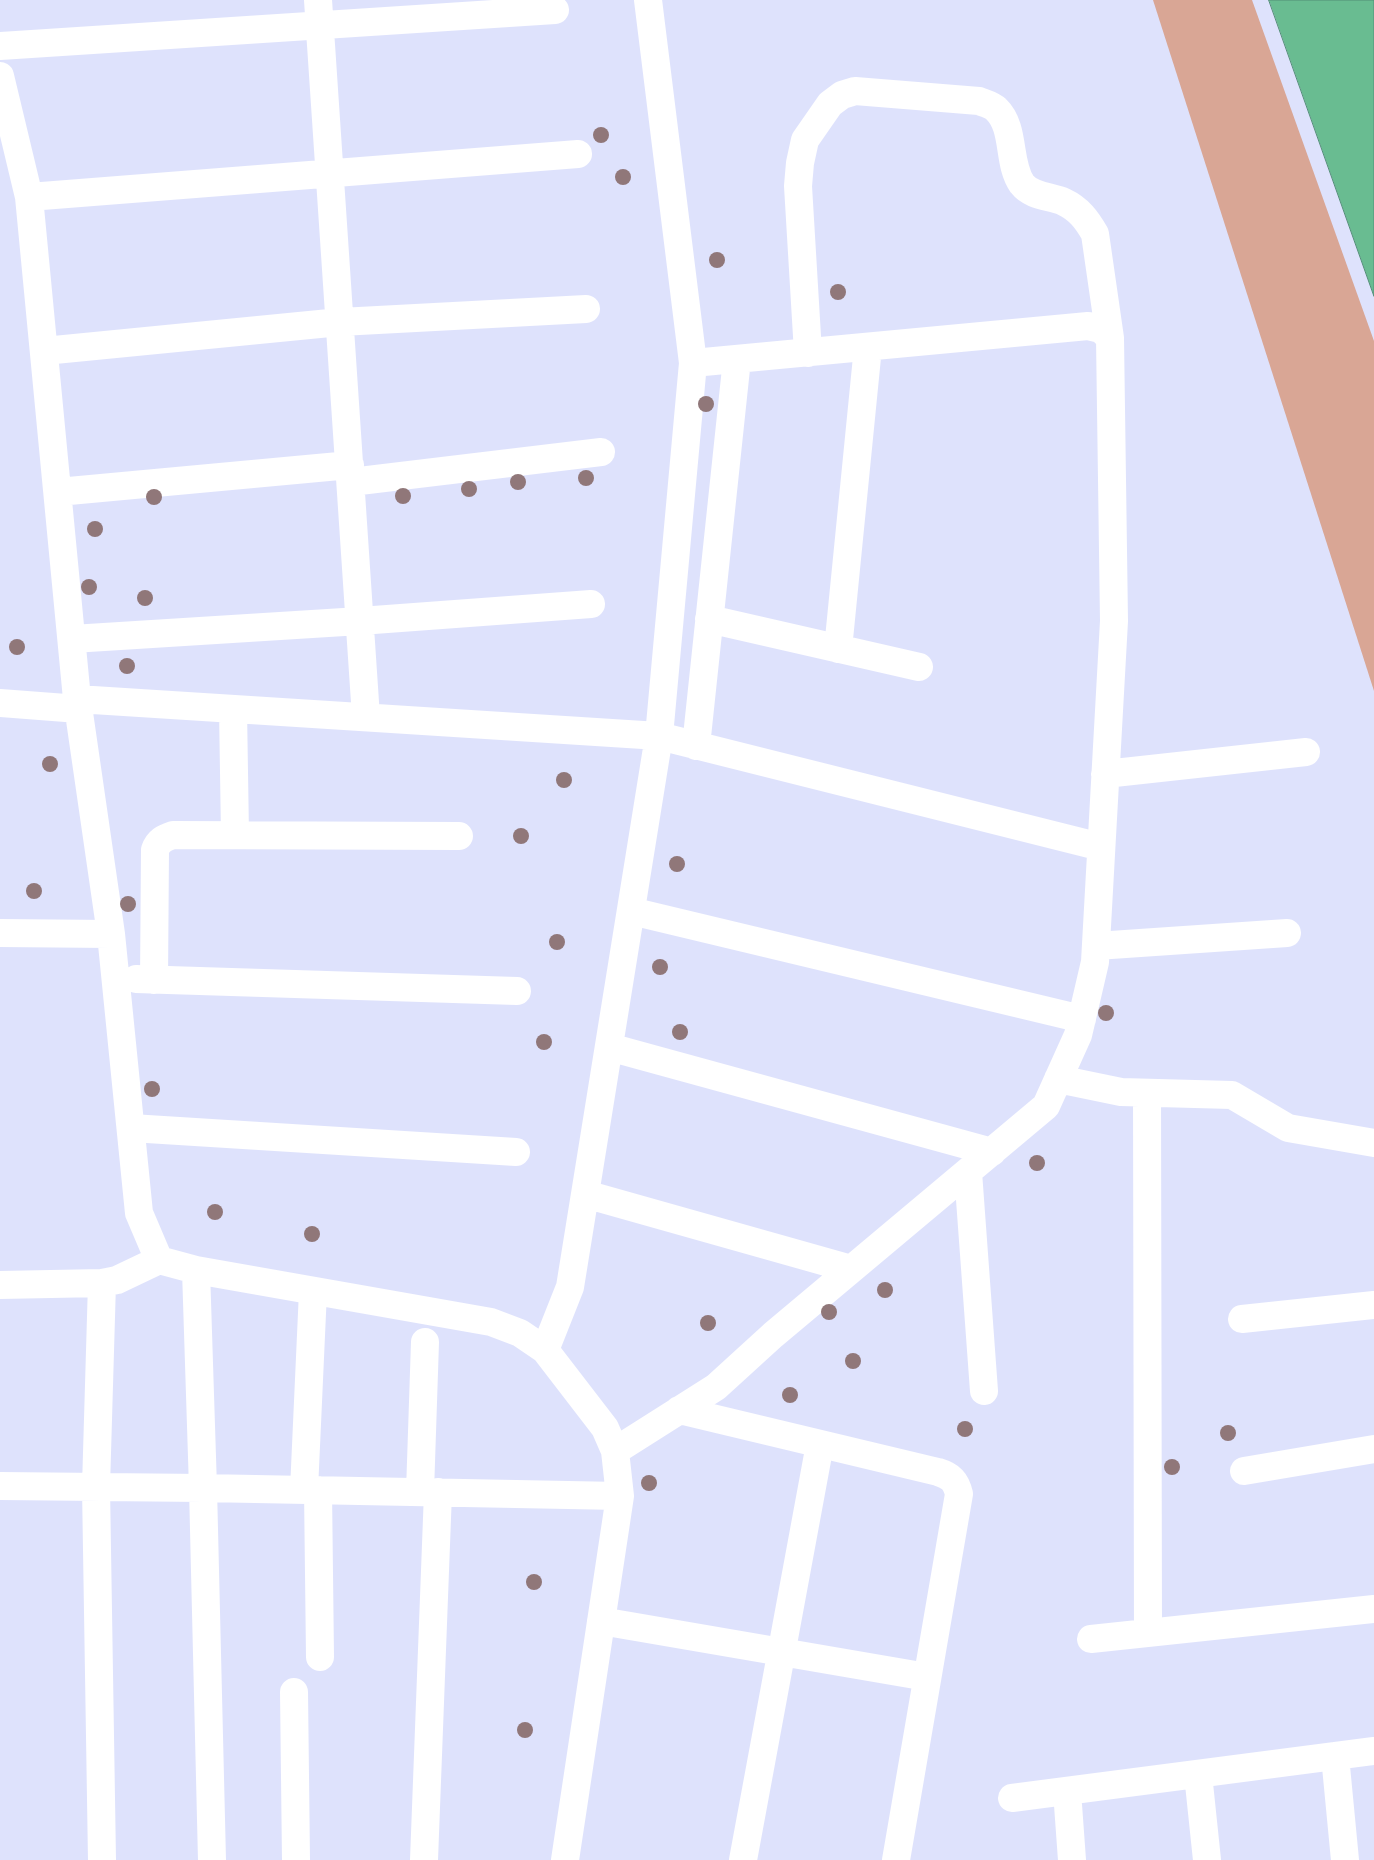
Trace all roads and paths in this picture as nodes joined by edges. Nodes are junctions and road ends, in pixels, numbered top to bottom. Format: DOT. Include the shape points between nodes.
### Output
graph roads {
  1 [pos="648,0"];
  2 [pos="468,8"];
  3 [pos="556,10"];
  4 [pos="319,13"];
  5 [pos="0,46"];
  6 [pos="0,76"];
  7 [pos="578,154"];
  8 [pos="330,174"];
  9 [pos="29,197"];
  10 [pos="586,309"];
  11 [pos="340,322"];
  12 [pos="1110,338"];
  13 [pos="868,347"];
  14 [pos="44,351"];
  15 [pos="808,353"];
  16 [pos="737,359"];
  17 [pos="692,363"];
  18 [pos="601,452"];
  19 [pos="350,473"];
  20 [pos="58,492"];
  21 [pos="591,604"];
  22 [pos="709,619"];
  23 [pos="360,621"];
  24 [pos="72,639"];
  25 [pos="838,649"];
  26 [pos="919,667"];
  27 [pos="0,703"];
  28 [pos="78,704"];
  29 [pos="234,709"];
  30 [pos="366,717"];
  31 [pos="660,736"];
  32 [pos="696,746"];
  33 [pos="1306,752"];
  34 [pos="1105,774"];
  35 [pos="235,835"];
  36 [pos="459,836"];
  37 [pos="1101,847"];
  38 [pos="631,911"];
  39 [pos="0,933"];
  40 [pos="1287,933"];
  41 [pos="111,934"];
  42 [pos="1096,946"];
  43 [pos="116,978"];
  44 [pos="154,980"];
  45 [pos="517,991"];
  46 [pos="1082,1019"];
  47 [pos="609,1047"];
  48 [pos="1058,1079"];
  49 [pos="1146,1093"];
  50 [pos="131,1128"];
  51 [pos="1374,1143"];
  52 [pos="516,1152"];
  53 [pos="992,1152"];
  54 [pos="968,1172"];
  55 [pos="585,1194"];
  56 [pos="159,1260"];
  57 [pos="851,1269"];
  58 [pos="196,1270"];
  59 [pos="102,1283"];
  60 [pos="0,1285"];
  61 [pos="313,1291"];
  62 [pos="1374,1305"];
  63 [pos="1242,1319"];
  64 [pos="425,1342"];
  65 [pos="545,1350"];
  66 [pos="984,1391"];
  67 [pos="679,1410"];
  68 [pos="820,1444"];
  69 [pos="1374,1449"];
  70 [pos="615,1451"];
  71 [pos="1244,1471"];
  72 [pos="0,1486"];
  73 [pos="96,1487"];
  74 [pos="203,1488"];
  75 [pos="311,1490"];
  76 [pos="429,1492"];
  77 [pos="620,1496"];
  78 [pos="1374,1609"];
  79 [pos="601,1621"];
  80 [pos="1148,1633"];
  81 [pos="1091,1640"];
  82 [pos="782,1652"];
  83 [pos="320,1657"];
  84 [pos="927,1677"];
  85 [pos="294,1692"];
  86 [pos="1374,1751"];
  87 [pos="1335,1756"];
  88 [pos="1198,1774"];
  89 [pos="1067,1791"];
  90 [pos="1012,1798"];
  91 [pos="102,1860"];
  92 [pos="212,1860"];
  93 [pos="296,1860"];
  94 [pos="424,1860"];
  95 [pos="565,1860"];
  96 [pos="743,1860"];
  97 [pos="896,1860"];
  98 [pos="1072,1860"];
  99 [pos="1207,1860"];
  100 [pos="1345,1860"];
  1 -- 17 [label="street"];
  2 -- 3 [label="street"];
  2 -- 4 [label="street"];
  4 -- 5 [label="street"];
  4 -- 8 [label="street"];
  6 -- 9 [label="street"];
  7 -- 8 [label="street"];
  8 -- 9 [label="street"];
  8 -- 11 [label="street"];
  9 -- 14 [label="street"];
  10 -- 11 [label="street"];
  11 -- 14 [label="street"];
  11 -- 19 [label="street"];
  12 -- 13 [label="street" via="1101,329 1088,326"];
  12 -- 15 [label="street" via="1095,234 1087,219 1077,210 1032,192 1023,185 1005,121 995,108 979,101 855,91 830,104 805,140 800,163 798,186"];
  12 -- 34 [label="street" via="1114,621"];
  13 -- 15 [label="street"];
  13 -- 25 [label="street"];
  14 -- 20 [label="street"];
  15 -- 16 [label="street"];
  16 -- 17 [label="street"];
  16 -- 22 [label="street"];
  17 -- 31 [label="street"];
  18 -- 19 [label="street"];
  19 -- 20 [label="street"];
  19 -- 23 [label="street"];
  20 -- 24 [label="street"];
  21 -- 23 [label="street"];
  22 -- 25 [label="street"];
  22 -- 32 [label="street"];
  23 -- 24 [label="street"];
  23 -- 30 [label="street"];
  24 -- 28 [label="street"];
  25 -- 26 [label="street"];
  27 -- 28 [label="street"];
  28 -- 29 [label="street"];
  28 -- 41 [label="street"];
  29 -- 30 [label="street"];
  29 -- 35 [label="street"];
  30 -- 31 [label="street"];
  31 -- 32 [label="street"];
  31 -- 38 [label="street"];
  32 -- 37 [label="street"];
  33 -- 34 [label="street"];
  34 -- 37 [label="street"];
  35 -- 36 [label="street"];
  35 -- 44 [label="street" via="173,835 157,844"];
  37 -- 42 [label="street"];
  38 -- 46 [label="street"];
  38 -- 47 [label="street"];
  39 -- 41 [label="street"];
  40 -- 42 [label="street"];
  41 -- 43 [label="street"];
  42 -- 46 [label="street"];
  43 -- 44 [label="street"];
  43 -- 50 [label="street"];
  44 -- 45 [label="street"];
  46 -- 48 [label="street" via="1078,1036"];
  47 -- 53 [label="street"];
  47 -- 55 [label="street"];
  48 -- 49 [label="street" via="1120,1092"];
  48 -- 53 [label="street" via="1046,1106"];
  49 -- 51 [label="street" via="1232,1095 1288,1128"];
  49 -- 80 [label="street"];
  50 -- 52 [label="street"];
  50 -- 56 [label="street" via="140,1213"];
  53 -- 54 [label="street"];
  54 -- 57 [label="street"];
  54 -- 66 [label="street"];
  55 -- 57 [label="street"];
  55 -- 65 [label="street" via="570,1287"];
  56 -- 58 [label="street"];
  56 -- 59 [label="street" via="117,1280"];
  57 -- 67 [label="street" via="716,1387"];
  58 -- 61 [label="street"];
  58 -- 74 [label="street"];
  59 -- 60 [label="street"];
  59 -- 73 [label="street"];
  61 -- 65 [label="street" via="491,1322 520,1334"];
  61 -- 75 [label="street"];
  62 -- 63 [label="street"];
  64 -- 76 [label="street"];
  65 -- 70 [label="street" via="604,1428"];
  67 -- 68 [label="street"];
  67 -- 70 [label="street"];
  68 -- 82 [label="street"];
  68 -- 84 [label="street" via="938,1472 956,1482 958,1494"];
  69 -- 71 [label="street"];
  70 -- 77 [label="street"];
  72 -- 73 [label="street"];
  73 -- 74 [label="street"];
  73 -- 91 [label="street"];
  74 -- 75 [label="street"];
  74 -- 92 [label="street"];
  75 -- 76 [label="street"];
  75 -- 83 [label="street"];
  76 -- 77 [label="street"];
  76 -- 94 [label="street"];
  77 -- 79 [label="street"];
  78 -- 80 [label="street"];
  79 -- 82 [label="street"];
  79 -- 95 [label="street"];
  80 -- 81 [label="street"];
  82 -- 84 [label="street"];
  82 -- 96 [label="street"];
  84 -- 97 [label="street"];
  85 -- 93 [label="street"];
  86 -- 87 [label="street"];
  87 -- 88 [label="street"];
  87 -- 100 [label="street"];
  88 -- 89 [label="street"];
  88 -- 99 [label="street"];
  89 -- 90 [label="street"];
  89 -- 98 [label="street"];
}
